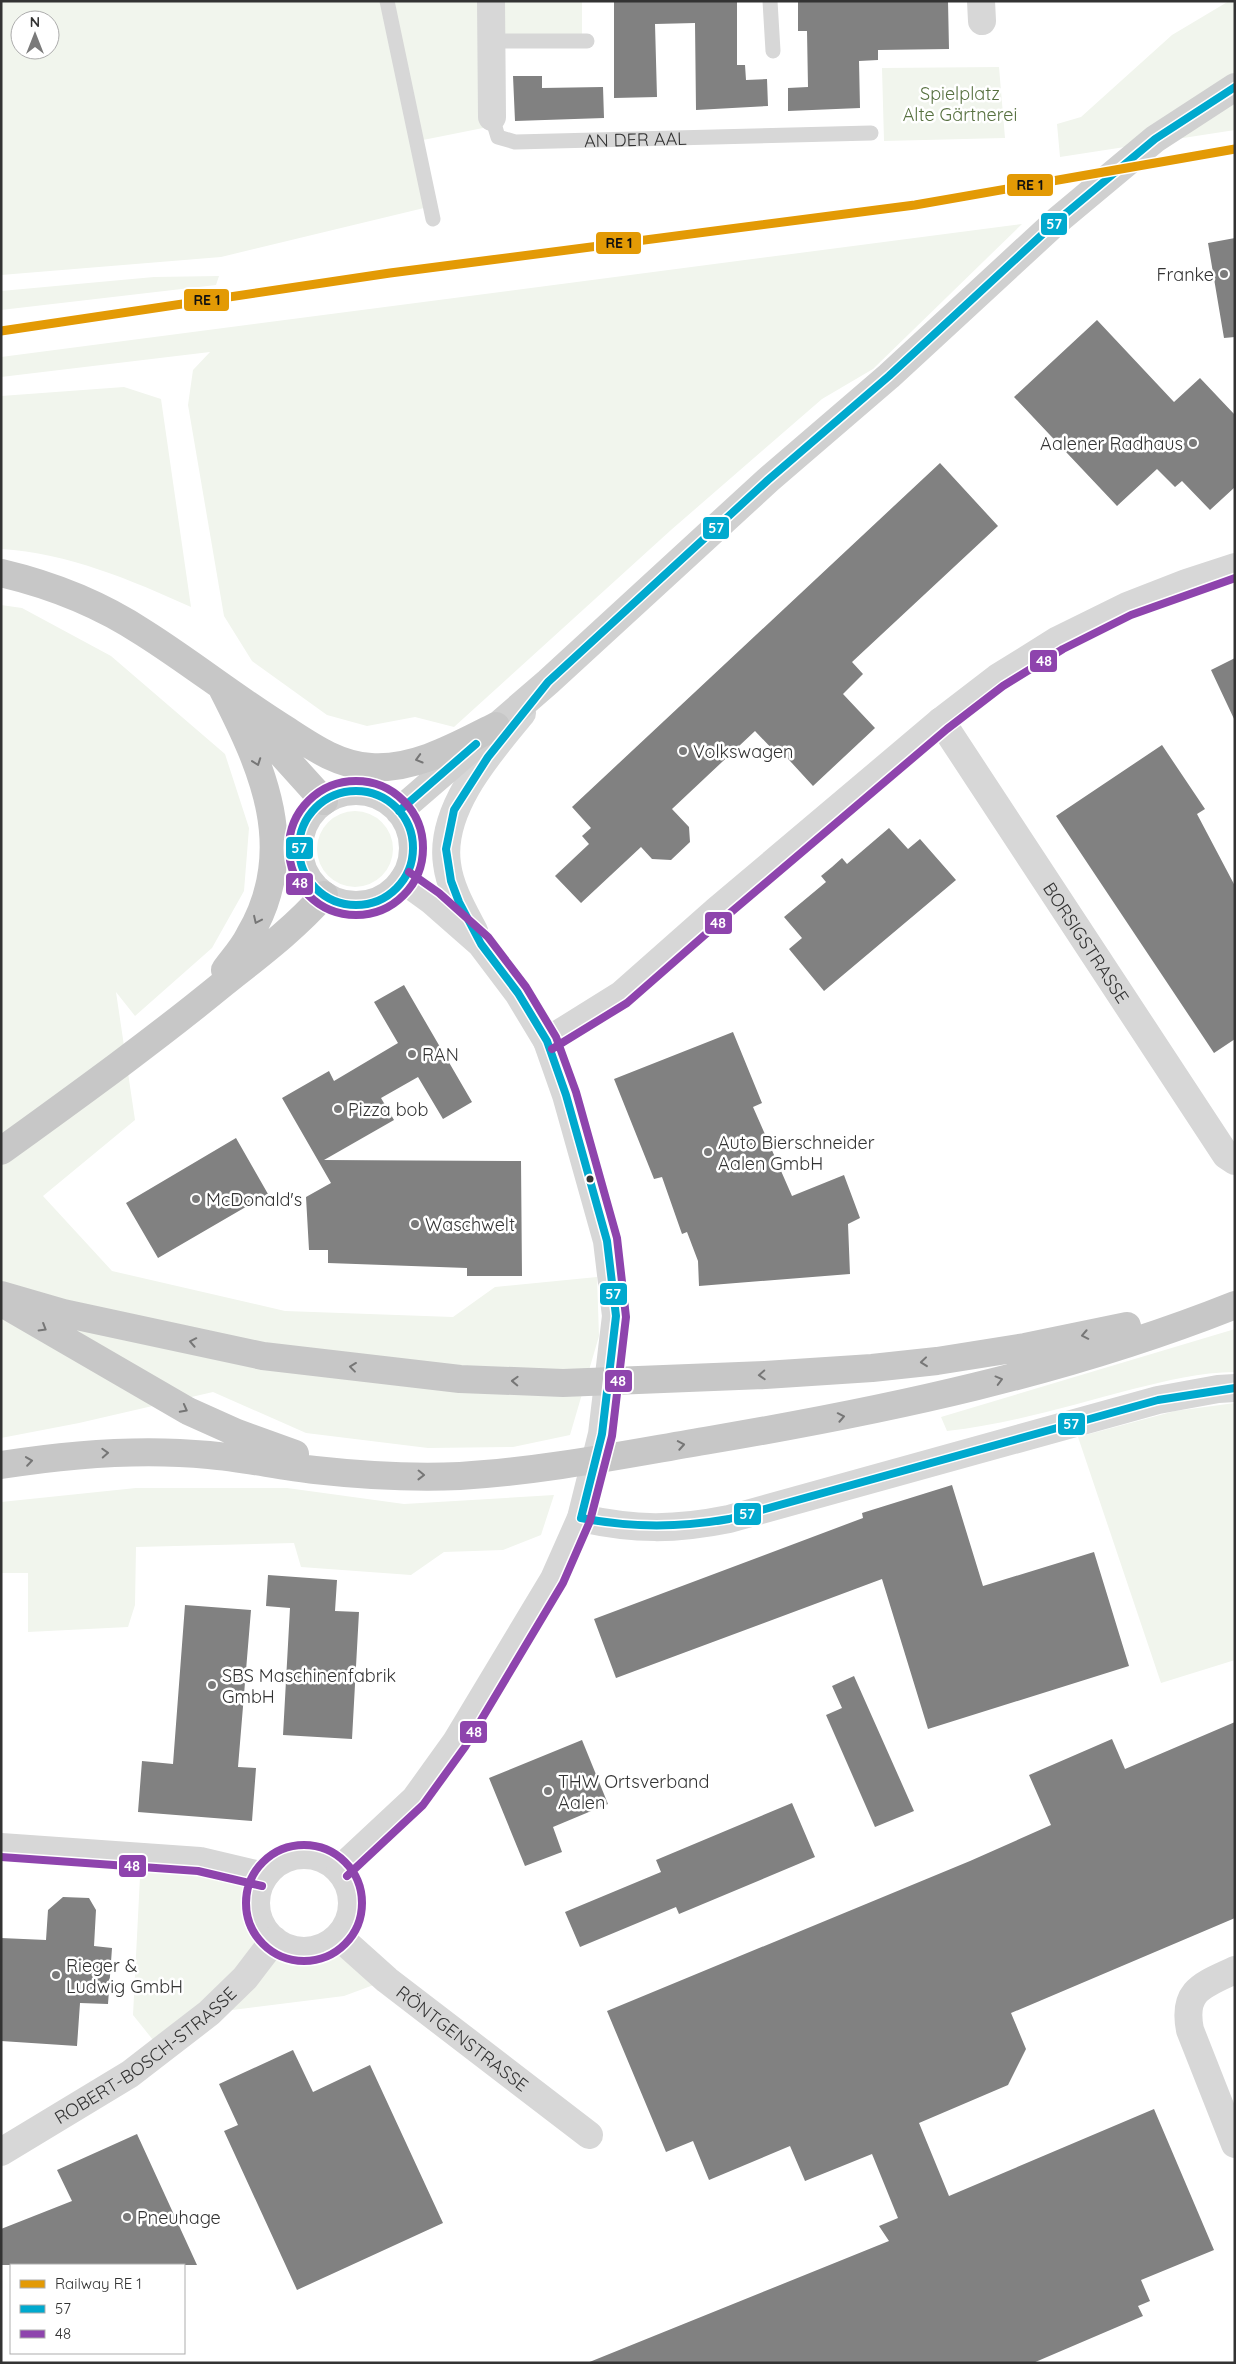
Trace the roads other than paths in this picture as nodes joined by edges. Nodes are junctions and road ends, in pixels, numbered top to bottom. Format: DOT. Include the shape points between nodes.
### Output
graph roads {
  1 [pos="387,1"];
  2 [pos="491,1"];
  3 [pos="770,1"];
  4 [pos="587,40"];
  5 [pos="492,41"];
  6 [pos="773,51"];
  7 [pos="1235,87"];
  8 [pos="492,117"];
  9 [pos="871,133"];
  10 [pos="433,219"];
  11 [pos="1235,567"];
  12 [pos="1,573"];
  13 [pos="548,682"];
  14 [pos="221,687"];
  15 [pos="942,721"];
  16 [pos="496,726"];
  17 [pos="324,801"];
  18 [pos="399,811"];
  19 [pos="403,880"];
  20 [pos="324,895"];
  21 [pos="481,944"];
  22 [pos="182,1017"];
  23 [pos="546,1041"];
  24 [pos="1,1151"];
  25 [pos="1235,1161"];
  26 [pos="1,1295"];
  27 [pos="1,1303"];
  28 [pos="1235,1303"];
  29 [pos="1235,1388"];
  30 [pos="1,1465"];
  31 [pos="372,1474"];
  32 [pos="581,1518"];
  33 [pos="1,1847"];
  34 [pos="340,1869"];
  35 [pos="264,1876"];
  36 [pos="339,1937"];
  37 [pos="274,1940"];
  38 [pos="1235,1970"];
  39 [pos="589,2135"];
  40 [pos="1235,2144"];
  41 [pos="1,2152"];
  1 -- 10 [label="lane"];
  2 -- 5 [label="street, AN DER AAL"];
  3 -- 6 [label="lane"];
  4 -- 5 [label="lane"];
  5 -- 8 [label="street, AN DER AAL"];
  7 -- 13 [label="main road" via="1155,139 1058,220"];
  8 -- 9 [label="lane, AN DER AAL" via="498,137 515,142"];
  11 -- 15 [label="street" via="1127,606 1058,640 998,678"];
  12 -- 14 [label="highway" via="35,581 110,613 144,632"];
  13 -- 16 [label="main road"];
  13 -- 21 [label="street" via="468,786 454,810 449,828 447,863 451,881"];
  16 -- 14 [label="highway, one-way" via="418,760 372,767 347,764 320,751"];
  14 -- 17 [label="highway"];
  14 -- 22 [label="highway, one-way" via="258,764 270,806 273,858 268,893 249,937 223,972"];
  15 -- 23 [label="street" via="621,995"];
  15 -- 25 [label="street, BORSIGSTRASSE" via="1220,1147"];
  16 -- 18 [label="main road"];
  17 -- 18 [label="main road" via="336,795 363,792 377,795"];
  17 -- 20 [label="main road" via="305,822 299,848 305,874"];
  18 -- 19 [label="main road" via="411,833 413,845 409,869"];
  19 -- 20 [label="main road" via="391,893 358,905"];
  19 -- 21 [label="street"];
  20 -- 22 [label="highway" via="299,923"];
  21 -- 23 [label="street" via="518,993"];
  22 -- 24 [label="highway"];
  23 -- 32 [label="street" via="566,1095 607,1241 616,1316 602,1434"];
  28 -- 26 [label="highway, one-way" via="937,1361 872,1368 564,1382 460,1379 263,1356 63,1313"];
  27 -- 31 [label="highway, one-way" via="188,1411 237,1434 303,1457"];
  31 -- 28 [label="highway, one-way" via="458,1476 552,1467 815,1422 900,1405 1068,1361 1205,1317"];
  29 -- 32 [label="street" via="1218,1388 1158,1400 693,1526 620,1526"];
  30 -- 31 [label="highway, one-way" via="94,1454 170,1452"];
  32 -- 34 [label="street" via="554,1580 456,1742 415,1799"];
  33 -- 35 [label="street" via="200,1861"];
  34 -- 35 [label="street" via="322,1857 300,1854 278,1862"];
  34 -- 36 [label="street" via="350,1884 353,1903 349,1922"];
  35 -- 37 [label="street" via="257,1892 256,1909 262,1926"];
  36 -- 37 [label="street" via="322,1948 305,1951 287,1948"];
  36 -- 39 [label="street, RÖNTGENSTRASSE" via="387,1980"];
  37 -- 41 [label="street, ROBERT-BOSCH-STRASSE" via="245,1978 209,2013 130,2074"];
  38 -- 40 [label="street" via="1204,1984 1191,1996 1187,2013 1190,2030"];
}
